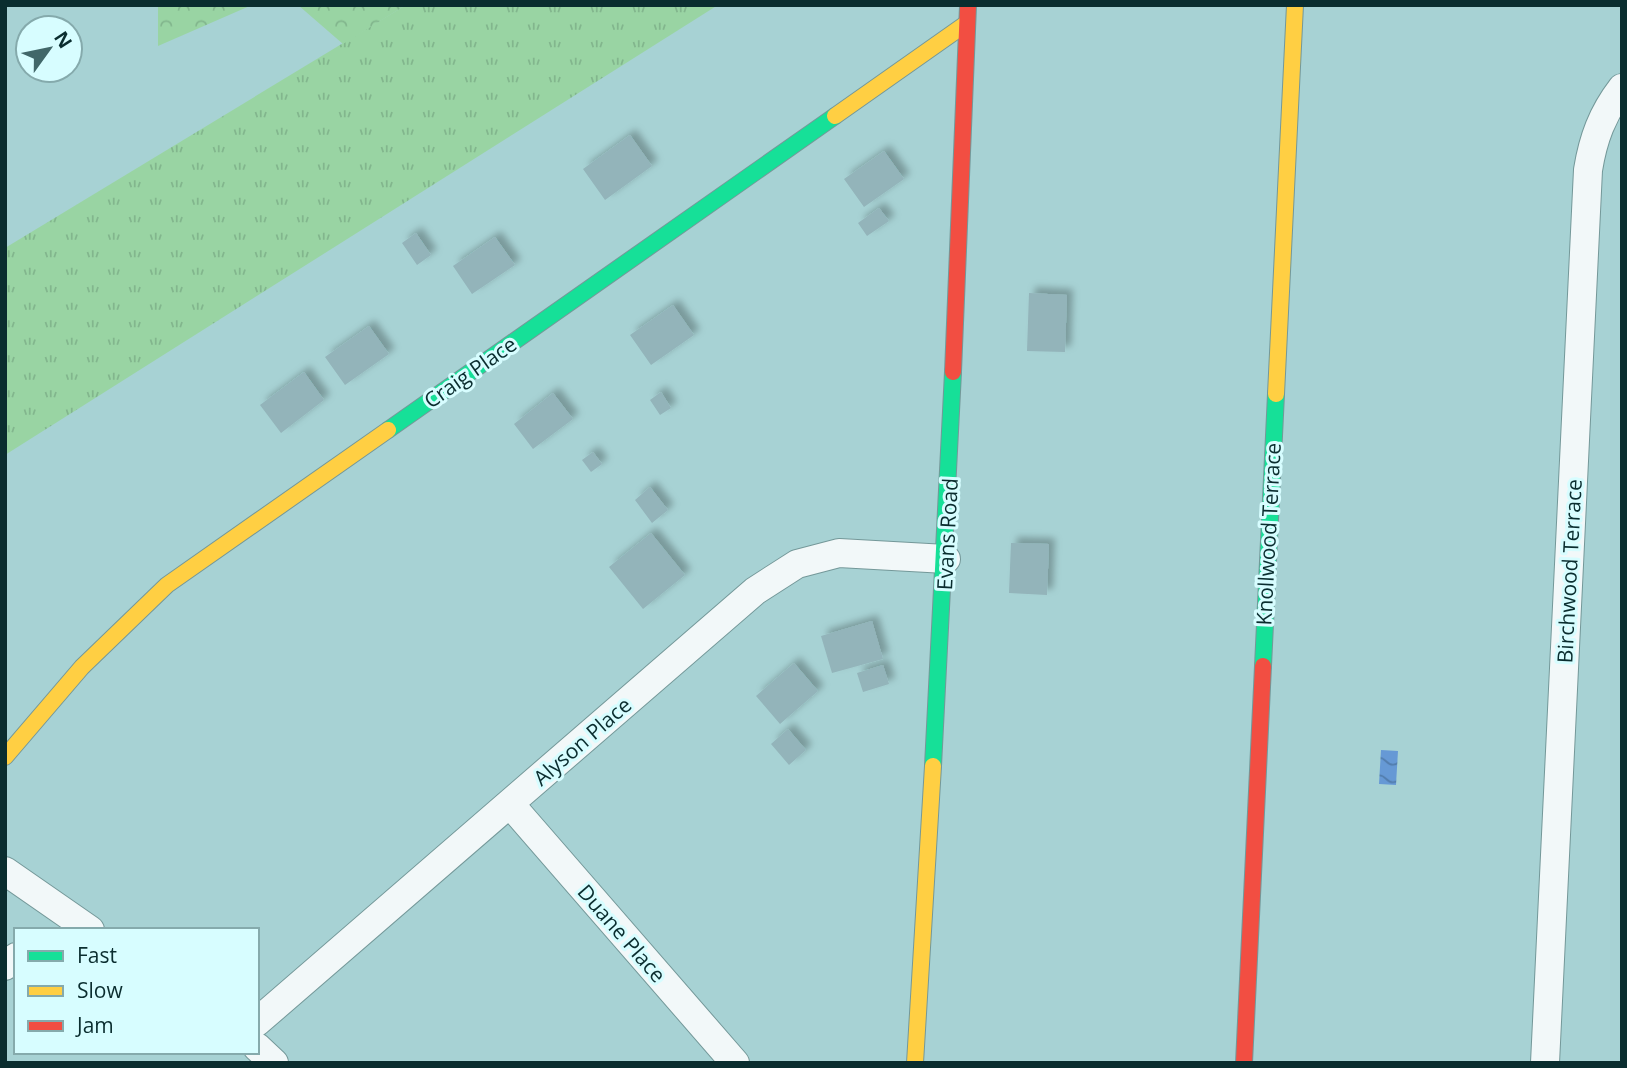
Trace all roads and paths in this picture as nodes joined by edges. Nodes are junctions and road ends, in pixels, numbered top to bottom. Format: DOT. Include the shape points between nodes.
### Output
graph roads {
  1 [pos="968,5"];
  2 [pos="1295,5"];
  3 [pos="967,23"];
  4 [pos="1622,88"];
  5 [pos="947,559"];
  6 [pos="5,757"];
  7 [pos="510,804"];
  8 [pos="5,871"];
  9 [pos="69,924"];
  10 [pos="259,1020"];
  11 [pos="259,1049"];
  12 [pos="274,1063"];
  13 [pos="735,1063"];
  14 [pos="915,1063"];
  15 [pos="1244,1063"];
  16 [pos="1545,1063"];
  1 -- 3 [label="street, Evans Road"];
  2 -- 15 [label="street, Knollwood Terrace"];
  3 -- 5 [label="street, Evans Road"];
  3 -- 6 [label="street, Craig Place" via="167,585 75,672"];
  4 -- 16 [label="street, Birchwood Terrace" via="1593,140 1588,170"];
  5 -- 7 [label="street, Alyson Place" via="839,553 797,564 755,591"];
  5 -- 14 [label="street, Evans Road"];
  7 -- 10 [label="street, Alyson Place"];
  7 -- 13 [label="street, Duane Place"];
  8 -- 9 [label="street"];
  11 -- 12 [label="street"];
}
